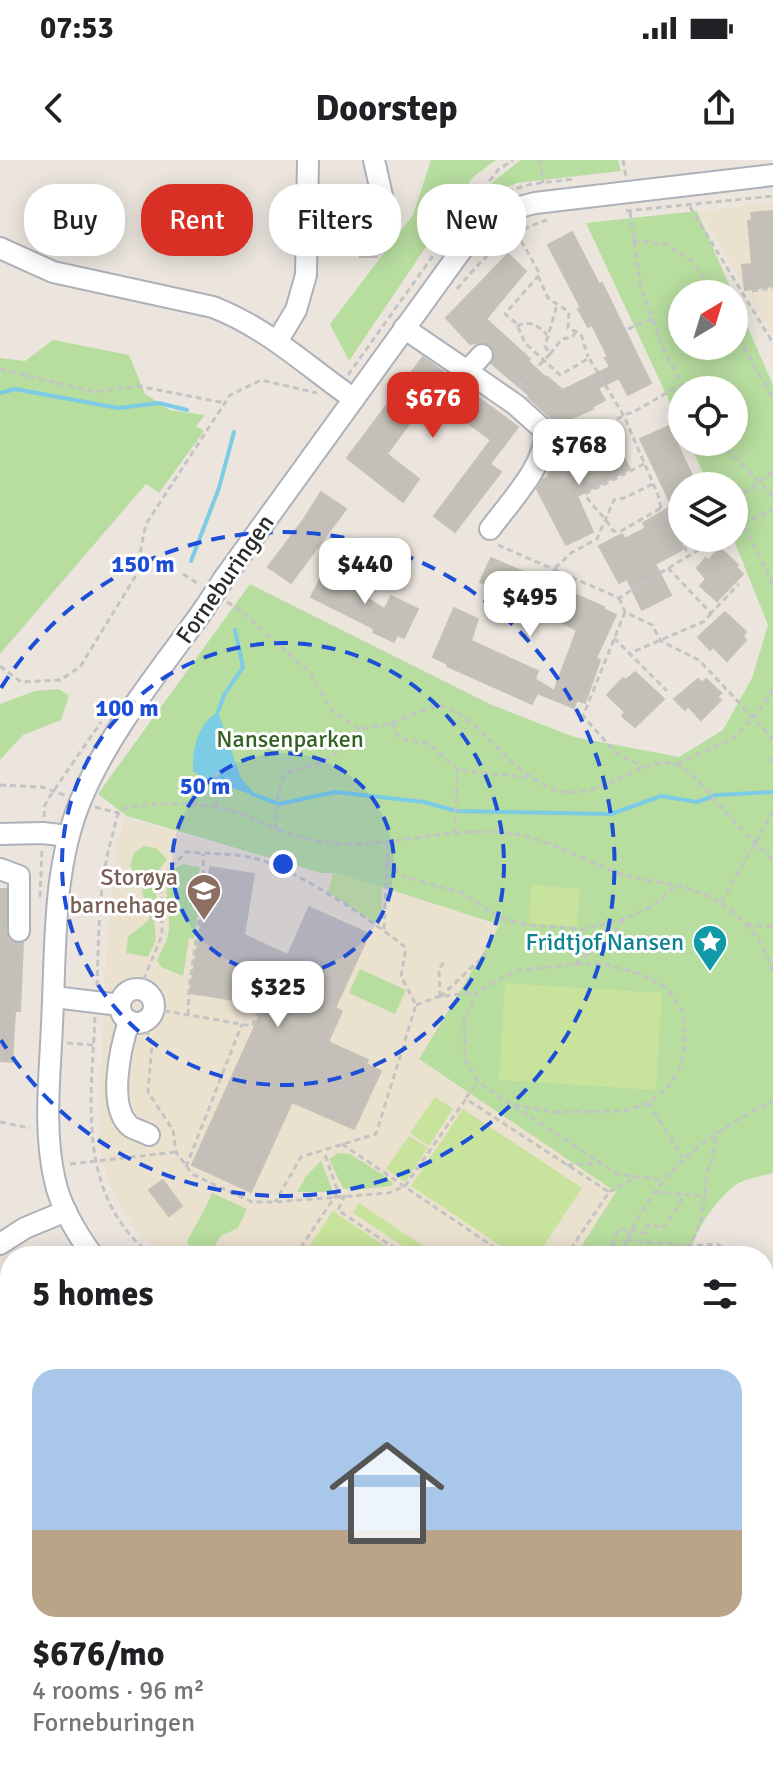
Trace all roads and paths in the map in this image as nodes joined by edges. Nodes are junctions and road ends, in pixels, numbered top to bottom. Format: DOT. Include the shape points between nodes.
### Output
graph roads {
  1 [pos="308,160"];
  2 [pos="374,160"];
  3 [pos="540,160"];
  4 [pos="623,160"];
  5 [pos="773,175"];
  6 [pos="543,183"];
  7 [pos="379,184"];
  8 [pos="773,196"];
  9 [pos="628,201"];
  10 [pos="690,207"];
  11 [pos="619,211"];
  12 [pos="557,217"];
  13 [pos="526,228"];
  14 [pos="633,240"];
  15 [pos="0,248"];
  16 [pos="526,250"];
  17 [pos="486,256"];
  18 [pos="538,276"];
  19 [pos="705,280"];
  20 [pos="773,288"];
  21 [pos="752,291"];
  22 [pos="450,297"];
  23 [pos="557,305"];
  24 [pos="652,319"];
  25 [pos="517,326"];
  26 [pos="404,328"];
  27 [pos="628,329"];
  28 [pos="575,333"];
  29 [pos="548,336"];
  30 [pos="278,340"];
  31 [pos="773,343"];
  32 [pos="550,354"];
  33 [pos="748,354"];
  34 [pos="482,355"];
  35 [pos="589,358"];
  36 [pos="544,360"];
  37 [pos="0,369"];
  38 [pos="467,371"];
  39 [pos="678,376"];
  40 [pos="333,384"];
  41 [pos="668,392"];
  42 [pos="354,399"];
  43 [pos="507,399"];
  44 [pos="773,399"];
  45 [pos="225,403"];
  46 [pos="624,416"];
  47 [pos="546,443"];
  48 [pos="733,456"];
  49 [pos="644,464"];
  50 [pos="773,472"];
  51 [pos="757,482"];
  52 [pos="653,484"];
  53 [pos="748,489"];
  54 [pos="773,496"];
  55 [pos="661,508"];
  56 [pos="773,509"];
  57 [pos="606,518"];
  58 [pos="748,523"];
  59 [pos="490,529"];
  60 [pos="748,533"];
  61 [pos="694,552"];
  62 [pos="689,555"];
  63 [pos="668,568"];
  64 [pos="554,569"];
  65 [pos="183,574"];
  66 [pos="739,584"];
  67 [pos="773,584"];
  68 [pos="205,588"];
  69 [pos="215,594"];
  70 [pos="619,598"];
  71 [pos="625,612"];
  72 [pos="711,613"];
  73 [pos="614,638"];
  74 [pos="661,641"];
  75 [pos="635,651"];
  76 [pos="0,666"];
  77 [pos="773,689"];
  78 [pos="667,691"];
  79 [pos="754,716"];
  80 [pos="392,723"];
  81 [pos="361,730"];
  82 [pos="773,739"];
  83 [pos="677,764"];
  84 [pos="643,767"];
  85 [pos="458,770"];
  86 [pos="217,773"];
  87 [pos="532,778"];
  88 [pos="0,785"];
  89 [pos="87,804"];
  90 [pos="216,807"];
  91 [pos="773,812"];
  92 [pos="119,813"];
  93 [pos="43,825"];
  94 [pos="276,830"];
  95 [pos="454,833"];
  96 [pos="0,834"];
  97 [pos="68,836"];
  98 [pos="755,842"];
  99 [pos="388,843"];
  100 [pos="203,854"];
  101 [pos="387,861"];
  102 [pos="773,861"];
  103 [pos="0,869"];
  104 [pos="675,885"];
  105 [pos="721,902"];
  106 [pos="624,919"];
  107 [pos="746,924"];
  108 [pos="773,927"];
  109 [pos="384,929"];
  110 [pos="19,931"];
  111 [pos="482,948"];
  112 [pos="446,959"];
  113 [pos="769,960"];
  114 [pos="575,964"];
  115 [pos="773,964"];
  116 [pos="773,972"];
  117 [pos="140,989"];
  118 [pos="269,989"];
  119 [pos="477,992"];
  120 [pos="54,997"];
  121 [pos="440,997"];
  122 [pos="96,1000"];
  123 [pos="416,1005"];
  124 [pos="137,1014"];
  125 [pos="188,1015"];
  126 [pos="242,1024"];
  127 [pos="59,1043"];
  128 [pos="94,1045"];
  129 [pos="478,1082"];
  130 [pos="466,1099"];
  131 [pos="773,1101"];
  132 [pos="649,1103"];
  133 [pos="511,1104"];
  134 [pos="0,1122"];
  135 [pos="30,1128"];
  136 [pos="717,1131"];
  137 [pos="149,1135"];
  138 [pos="342,1144"];
  139 [pos="323,1150"];
  140 [pos="176,1152"];
  141 [pos="683,1159"];
  142 [pos="94,1161"];
  143 [pos="599,1163"];
  144 [pos="567,1165"];
  145 [pos="186,1167"];
  146 [pos="635,1178"];
  147 [pos="664,1180"];
  148 [pos="405,1186"];
  149 [pos="609,1192"];
  150 [pos="655,1192"];
  151 [pos="683,1194"];
  152 [pos="345,1195"];
  153 [pos="335,1196"];
  154 [pos="707,1196"];
  155 [pos="275,1202"];
  156 [pos="66,1211"];
  157 [pos="631,1231"];
  158 [pos="627,1240"];
  159 [pos="0,1244"];
  160 [pos="86,1246"];
  161 [pos="142,1246"];
  162 [pos="302,1246"];
  163 [pos="391,1246"];
  164 [pos="492,1246"];
  165 [pos="573,1246"];
  166 [pos="612,1246"];
  167 [pos="624,1246"];
  168 [pos="690,1246"];
  169 [pos="720,1246"];
  1 -- 30 [label="street" via="306,275 296,310"];
  2 -- 7 [label="street"];
  3 -- 6 [label="path"];
  4 -- 9 [label="path"];
  5 -- 9 [label="street, Forneburingen"];
  8 -- 10 [label="path"];
  9 -- 10 [label="path"];
  9 -- 11 [label="path"];
  9 -- 14 [label="path"];
  9 -- 26 [label="street, Forneburingen" via="535,203 496,217 471,237"];
  10 -- 31 [label="path"];
  12 -- 13 [label="path"];
  14 -- 19 [label="path" via="667,245 693,262"];
  14 -- 24 [label="path"];
  15 -- 30 [label="street" via="75,278 213,307"];
  16 -- 18 [label="path"];
  17 -- 22 [label="path"];
  18 -- 23 [label="path"];
  18 -- 25 [label="path" via="505,314"];
  20 -- 21 [label="path"];
  23 -- 28 [label="path" via="569,312 568,328"];
  23 -- 29 [label="path"];
  24 -- 27 [label="path"];
  24 -- 39 [label="path"];
  25 -- 29 [label="path" via="539,325"];
  25 -- 36 [label="path" via="525,343"];
  26 -- 38 [label="street"];
  26 -- 42 [label="street, Forneburingen"];
  28 -- 32 [label="path"];
  28 -- 35 [label="path" via="581,334"];
  29 -- 32 [label="path" via="545,346"];
  30 -- 40 [label="street"];
  32 -- 36 [label="path"];
  33 -- 44 [label="path"];
  34 -- 38 [label="street"];
  35 -- 36 [label="path" via="560,375"];
  35 -- 46 [label="path"];
  36 -- 43 [label="path"];
  37 -- 45 [label="path" via="95,392 138,386"];
  38 -- 43 [label="street"];
  40 -- 42 [label="street"];
  40 -- 45 [label="path" via="320,394 261,380 230,395"];
  41 -- 46 [label="path"];
  42 -- 69 [label="street, Forneburingen"];
  43 -- 47 [label="street" via="545,431"];
  45 -- 76 [label="path" via="146,524 135,577 80,667 60,680 21,682"];
  46 -- 47 [label="path" via="565,443"];
  46 -- 49 [label="path"];
  47 -- 59 [label="street"];
  48 -- 51 [label="path"];
  49 -- 52 [label="path"];
  49 -- 57 [label="path" via="585,494"];
  50 -- 51 [label="path"];
  51 -- 53 [label="path"];
  51 -- 54 [label="path"];
  52 -- 55 [label="path"];
  52 -- 57 [label="path" via="614,500"];
  55 -- 57 [label="path" via="621,531 613,531"];
  55 -- 62 [label="path"];
  56 -- 58 [label="path"];
  57 -- 64 [label="path" via="597,539"];
  59 -- 64 [label="path" via="491,541"];
  60 -- 67 [label="path"];
  61 -- 62 [label="path"];
  62 -- 63 [label="path"];
  63 -- 70 [label="path"];
  63 -- 72 [label="path"];
  64 -- 70 [label="path"];
  65 -- 68 [label="path"];
  66 -- 72 [label="path"];
  69 -- 81 [label="path" via="310,673 332,711"];
  69 -- 97 [label="street, Forneburingen" via="101,756"];
  70 -- 71 [label="path"];
  71 -- 73 [label="path"];
  71 -- 74 [label="path" via="652,625"];
  72 -- 74 [label="path" via="705,621"];
  73 -- 78 [label="path"];
  73 -- 84 [label="path" via="583,716 615,752"];
  74 -- 75 [label="path"];
  74 -- 79 [label="path" via="699,660"];
  77 -- 79 [label="path"];
  79 -- 82 [label="path"];
  79 -- 83 [label="path" via="734,738"];
  80 -- 81 [label="path"];
  80 -- 85 [label="path" via="399,738 429,744"];
  80 -- 87 [label="path" via="423,708 459,712"];
  81 -- 94 [label="path" via="322,763 284,774"];
  83 -- 84 [label="path"];
  83 -- 98 [label="path"];
  84 -- 87 [label="path" via="589,792 554,790"];
  85 -- 87 [label="path"];
  85 -- 95 [label="path"];
  86 -- 90 [label="path"];
  88 -- 93 [label="path" via="53,791"];
  89 -- 92 [label="path"];
  90 -- 92 [label="path" via="160,803"];
  90 -- 94 [label="path"];
  91 -- 98 [label="path"];
  92 -- 122 [label="path" via="101,889"];
  94 -- 99 [label="path" via="328,844"];
  95 -- 99 [label="path"];
  95 -- 104 [label="path" via="521,834 620,874"];
  96 -- 97 [label="street"];
  97 -- 120 [label="street, Forneburingen" via="60,876"];
  98 -- 102 [label="path"];
  98 -- 105 [label="path"];
  99 -- 101 [label="path"];
  100 -- 109 [label="path" via="259,859"];
  100 -- 117 [label="path" via="186,852 161,878 162,935"];
  100 -- 125 [label="path"];
  101 -- 106 [label="path" via="402,876 462,893 500,918 527,925 585,929"];
  101 -- 109 [label="path"];
  103 -- 110 [label="street" via="19,876"];
  104 -- 105 [label="path"];
  104 -- 106 [label="path" via="653,906"];
  105 -- 107 [label="path"];
  106 -- 114 [label="path"];
  107 -- 108 [label="path"];
  107 -- 113 [label="path"];
  109 -- 123 [label="path" via="406,948 401,976"];
  111 -- 121 [label="path" via="486,954"];
  112 -- 121 [label="path" via="439,969"];
  113 -- 115 [label="path"];
  113 -- 116 [label="path"];
  114 -- 119 [label="path" via="515,971"];
  114 -- 132 [label="path" via="604,964 641,974 667,988 683,1012 681,1065 669,1086"];
  117 -- 124 [label="street" via="126,992"];
  118 -- 126 [label="path" via="252,1026"];
  119 -- 121 [label="path"];
  119 -- 129 [label="path" via="464,1022 465,1060"];
  120 -- 122 [label="street"];
  120 -- 156 [label="street, Forneburingen" via="48,1135"];
  121 -- 123 [label="path"];
  122 -- 124 [label="street"];
  122 -- 128 [label="path"];
  123 -- 138 [label="path" via="376,1134"];
  124 -- 125 [label="path"];
  124 -- 137 [label="street" via="122,1043 117,1090 121,1114 131,1127"];
  124 -- 140 [label="path" via="152,1044 148,1092 173,1130"];
  125 -- 126 [label="path"];
  126 -- 145 [label="path"];
  127 -- 128 [label="path"];
  128 -- 142 [label="path"];
  129 -- 130 [label="path"];
  129 -- 133 [label="path"];
  130 -- 144 [label="path"];
  130 -- 148 [label="path"];
  131 -- 136 [label="path"];
  132 -- 133 [label="path" via="624,1111 567,1112"];
  132 -- 141 [label="path"];
  133 -- 143 [label="path"];
  134 -- 135 [label="path"];
  136 -- 141 [label="path"];
  136 -- 154 [label="path" via="705,1178"];
  138 -- 139 [label="path"];
  138 -- 148 [label="path"];
  139 -- 153 [label="path"];
  139 -- 155 [label="path" via="301,1157"];
  140 -- 142 [label="path"];
  140 -- 145 [label="path"];
  141 -- 147 [label="path"];
  142 -- 161 [label="path" via="111,1206"];
  143 -- 144 [label="path"];
  143 -- 146 [label="path"];
  144 -- 149 [label="path"];
  145 -- 155 [label="path" via="252,1202"];
  146 -- 147 [label="path"];
  146 -- 149 [label="path"];
  147 -- 150 [label="path"];
  148 -- 152 [label="path" via="389,1193"];
  148 -- 164 [label="path"];
  149 -- 165 [label="path"];
  150 -- 151 [label="path"];
  150 -- 157 [label="path"];
  151 -- 154 [label="path"];
  151 -- 157 [label="path" via="662,1229 652,1224 646,1233"];
  152 -- 153 [label="path"];
  152 -- 163 [label="path" via="338,1210"];
  153 -- 155 [label="path"];
  153 -- 162 [label="path"];
  154 -- 168 [label="path"];
  156 -- 159 [label="street"];
  156 -- 160 [label="street, Forneburingen"];
  157 -- 158 [label="path"];
  157 -- 166 [label="path" via="620,1229"];
  158 -- 167 [label="path"];
  158 -- 168 [label="path"];
  168 -- 169 [label="path"];
}
